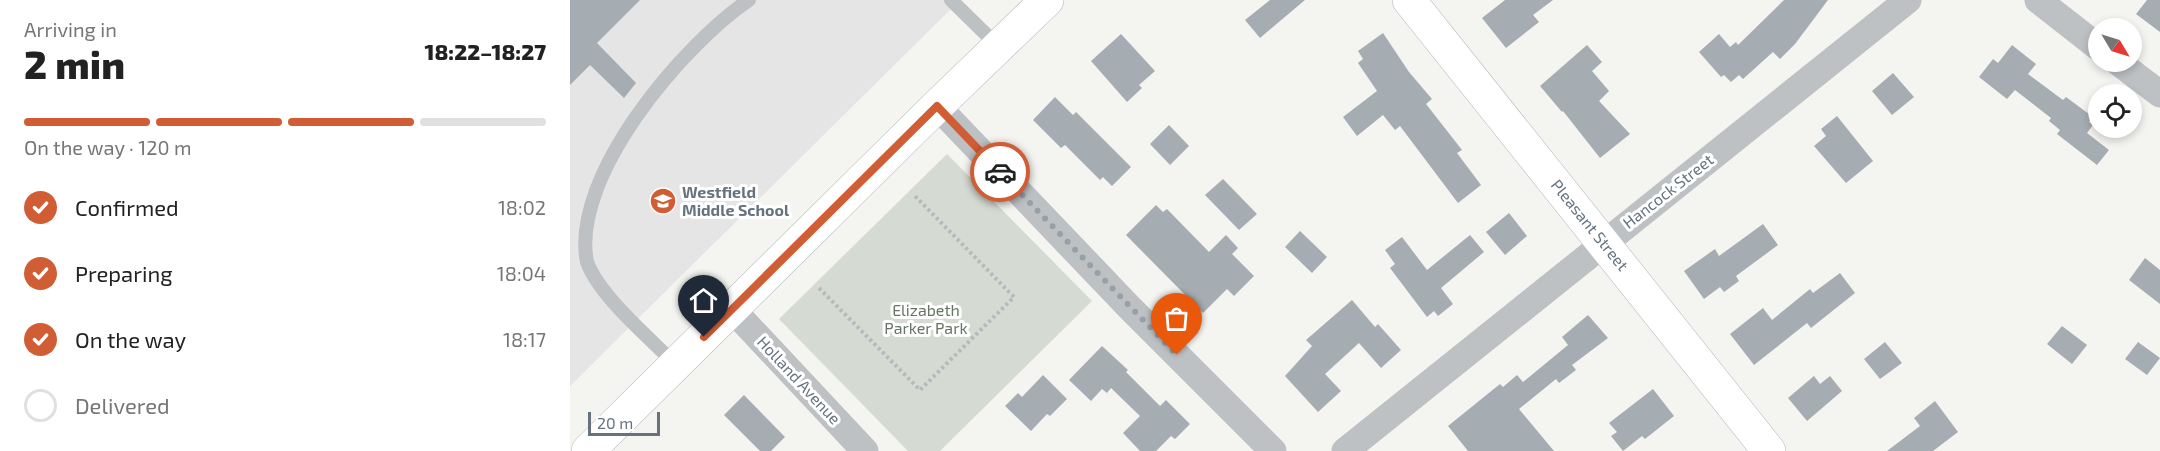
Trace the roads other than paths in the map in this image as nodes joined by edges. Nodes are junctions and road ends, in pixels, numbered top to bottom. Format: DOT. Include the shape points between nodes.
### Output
graph roads {
  1 [pos="749,0"];
  2 [pos="951,0"];
  3 [pos="1047,0"];
  4 [pos="1409,0"];
  5 [pos="1908,0"];
  6 [pos="2038,0"];
  7 [pos="2088,38"];
  8 [pos="999,47"];
  9 [pos="2131,72"];
  10 [pos="2160,94"];
  11 [pos="937,106"];
  12 [pos="1604,242"];
  13 [pos="732,309"];
  14 [pos="676,365"];
  15 [pos="588,451"];
  16 [pos="866,451"];
  17 [pos="1273,451"];
  18 [pos="1345,451"];
  19 [pos="1769,451"];
  1 -- 14 [label="lane" via="687,52 622,126 596,172 582,212 582,247 594,278"];
  2 -- 8 [label="lane"];
  3 -- 8 [label="main road"];
  4 -- 12 [label="main road, Pleasant Street"];
  5 -- 12 [label="street, Hancock Street"];
  6 -- 7 [label="street"];
  8 -- 11 [label="main road"];
  9 -- 10 [label="street"];
  11 -- 13 [label="main road"];
  11 -- 17 [label="street"];
  12 -- 18 [label="street, Hancock Street"];
  12 -- 19 [label="main road, Pleasant Street"];
  13 -- 14 [label="main road"];
  13 -- 16 [label="street, Holland Avenue"];
  14 -- 15 [label="main road"];
}
